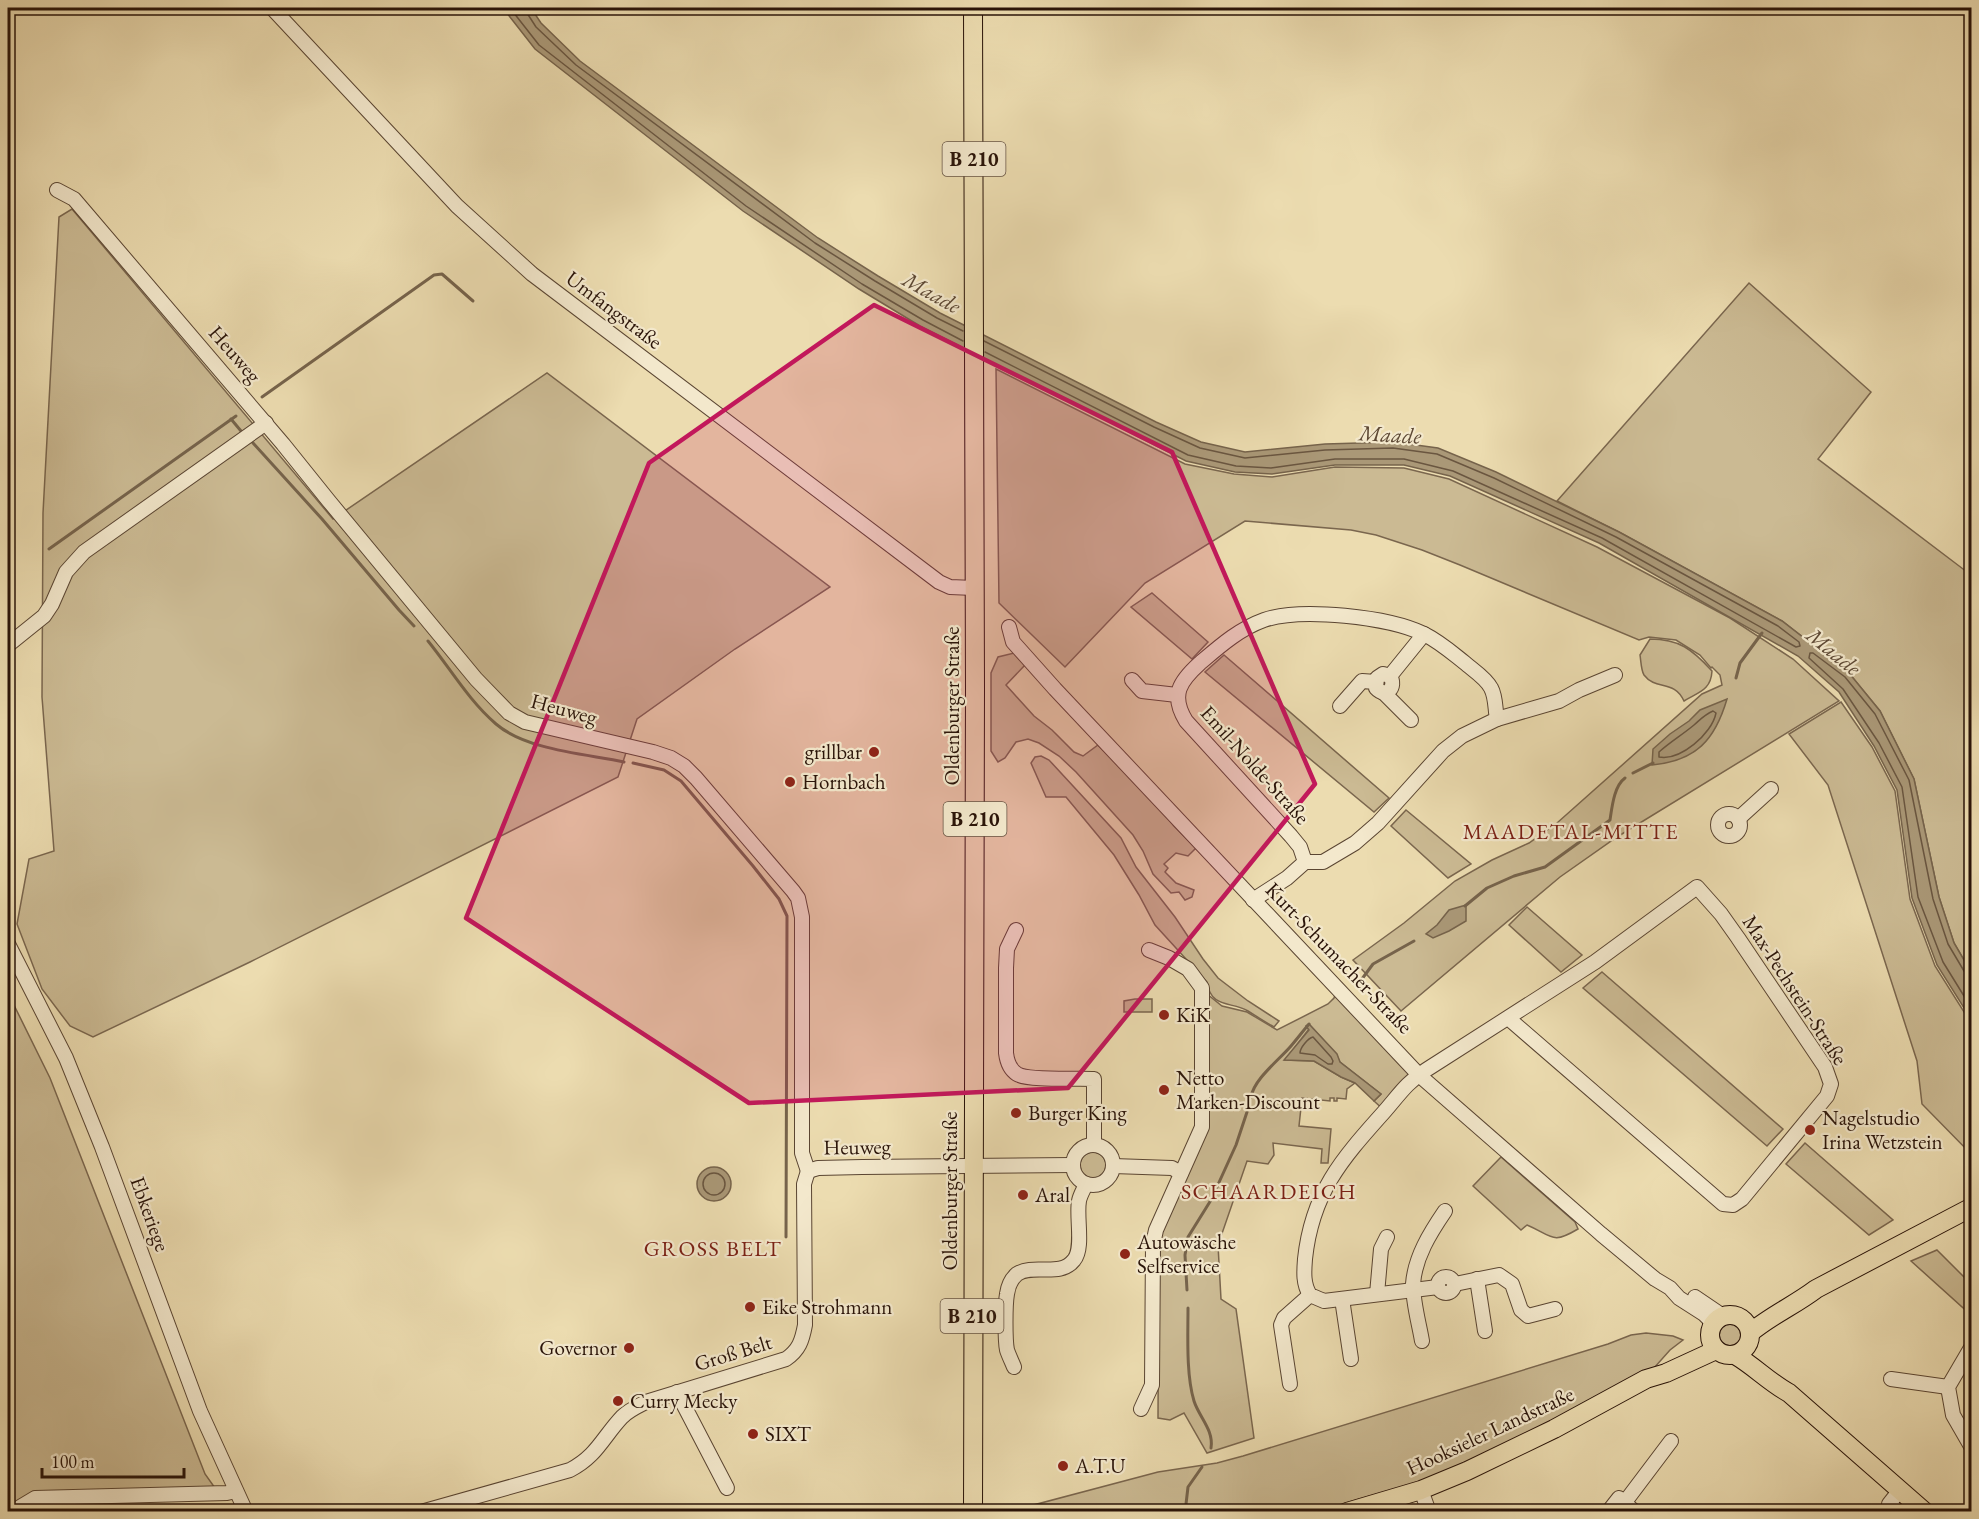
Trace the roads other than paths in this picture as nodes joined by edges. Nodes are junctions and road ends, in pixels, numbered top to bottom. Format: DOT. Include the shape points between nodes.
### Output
graph roads {
  1 [pos="272,8"];
  2 [pos="973,8"];
  3 [pos="57,190"];
  4 [pos="266,423"];
  5 [pos="974,588"];
  6 [pos="1009,627"];
  7 [pos="1424,634"];
  8 [pos="8,645"];
  9 [pos="1615,675"];
  10 [pos="1132,680"];
  11 [pos="1380,688"];
  12 [pos="1177,695"];
  13 [pos="1340,706"];
  14 [pos="1497,719"];
  15 [pos="1411,720"];
  16 [pos="1771,789"];
  17 [pos="1738,819"];
  18 [pos="1305,862"];
  19 [pos="1253,900"];
  20 [pos="1016,930"];
  21 [pos="8,944"];
  22 [pos="1149,950"];
  23 [pos="1508,1018"];
  24 [pos="1419,1075"];
  25 [pos="1094,1145"];
  26 [pos="1073,1165"];
  27 [pos="1113,1166"];
  28 [pos="973,1167"];
  29 [pos="808,1171"];
  30 [pos="1181,1173"];
  31 [pos="1086,1184"];
  32 [pos="1971,1207"];
  33 [pos="1445,1211"];
  34 [pos="1387,1237"];
  35 [pos="1477,1279"];
  36 [pos="1414,1290"];
  37 [pos="1377,1294"];
  38 [pos="1310,1295"];
  39 [pos="1342,1299"];
  40 [pos="1555,1309"];
  41 [pos="1485,1330"];
  42 [pos="1715,1332"];
  43 [pos="1744,1338"];
  44 [pos="1422,1341"];
  45 [pos="1971,1346"];
  46 [pos="1351,1359"];
  47 [pos="1014,1367"];
  48 [pos="1891,1379"];
  49 [pos="1290,1384"];
  50 [pos="1948,1387"];
  51 [pos="677,1392"];
  52 [pos="1141,1409"];
  53 [pos="1671,1442"];
  54 [pos="1971,1448"];
  55 [pos="727,1488"];
  56 [pos="1421,1490"];
  57 [pos="1900,1490"];
  58 [pos="236,1491"];
  59 [pos="472,1498"];
  60 [pos="1630,1507"];
  61 [pos="246,1509"];
  62 [pos="17,1512"];
  63 [pos="421,1512"];
  64 [pos="477,1512"];
  65 [pos="973,1512"];
  66 [pos="1347,1512"];
  67 [pos="1429,1512"];
  68 [pos="1608,1512"];
  69 [pos="1899,1512"];
  70 [pos="1925,1512"];
  1 -- 5 [label="street, Umfangstraße" via="457,206 532,274 939,582 950,587"];
  2 -- 5 [label="main road, Oldenburger Straße / B 210"];
  3 -- 4 [label="street, Heuweg" via="74,199"];
  4 -- 8 [label="street" via="84,552 66,572 44,616"];
  4 -- 29 [label="street, Heuweg" via="476,679 509,713 525,722 653,752 684,766 793,891 802,917 802,1153"];
  5 -- 28 [label="main road, Oldenburger Straße / B 210"];
  6 -- 19 [label="street, Kurt-Schumacher-Straße" via="1012,642"];
  7 -- 11 [label="street" via="1390,676 1379,675"];
  7 -- 12 [label="street, Emil-Nolde-Straße" via="1391,622 1319,614 1265,620 1239,631 1213,652 1183,681"];
  7 -- 14 [label="street, Emil-Nolde-Straße" via="1446,646 1491,686"];
  9 -- 14 [label="street" via="1559,700"];
  10 -- 12 [label="street, Emil-Nolde-Straße" via="1142,691"];
  11 -- 13 [label="street" via="1362,681"];
  11 -- 15 [label="street"];
  12 -- 18 [label="street, Emil-Nolde-Straße" via="1180,713 1186,721 1296,842"];
  14 -- 18 [label="street" via="1462,736 1443,751 1355,843 1323,862"];
  16 -- 17 [label="street"];
  18 -- 19 [label="street"];
  19 -- 24 [label="street, Kurt-Schumacher-Straße"];
  20 -- 25 [label="street" via="1007,949 1008,1063 1020,1076 1031,1078 1094,1078"];
  21 -- 58 [label="street, Ebkeriege" via="66,1058 200,1411"];
  22 -- 30 [label="street" via="1188,969 1202,988 1202,1127"];
  23 -- 23 [label="street, Max-Pechstein-Straße" via="1595,962 1697,887 1721,914 1780,998 1825,1067 1831,1083 1827,1096 1742,1199 1733,1205 1723,1204"];
  23 -- 24 [label="street, Max-Pechstein-Straße"];
  24 -- 38 [label="street, Max-Pechstein-Straße" via="1405,1085 1372,1124 1322,1193 1306,1250 1305,1280"];
  24 -- 42 [label="street, Kurt-Schumacher-Straße" via="1655,1279 1683,1290"];
  25 -- 26 [label="street" via="1081,1149"];
  25 -- 27 [label="street" via="1105,1149"];
  26 -- 28 [label="street, Heuweg"];
  26 -- 31 [label="street"];
  27 -- 30 [label="street" via="1172,1168"];
  27 -- 31 [label="street" via="1104,1181"];
  28 -- 29 [label="street, Heuweg"];
  28 -- 65 [label="main road, Oldenburger Straße / B 210"];
  29 -- 51 [label="street, Groß Belt" via="804,1184 805,1325 797,1351 786,1359"];
  30 -- 52 [label="street" via="1153,1244 1152,1385"];
  31 -- 47 [label="street" via="1079,1200 1079,1242 1073,1262 1051,1270 1030,1270 1010,1281 1007,1348"];
  32 -- 43 [label="main road" via="1816,1289 1794,1295 1762,1312"];
  33 -- 36 [label="street" via="1429,1233 1417,1262"];
  34 -- 37 [label="street" via="1381,1250"];
  35 -- 36 [label="street" via="1455,1284 1448,1294 1438,1287"];
  35 -- 40 [label="street" via="1499,1275 1512,1284 1521,1311 1528,1316"];
  35 -- 41 [label="street"];
  36 -- 37 [label="street"];
  36 -- 44 [label="street"];
  37 -- 39 [label="street"];
  38 -- 39 [label="street" via="1324,1301"];
  38 -- 49 [label="street" via="1281,1325"];
  39 -- 46 [label="street"];
  42 -- 43 [label="main road" via="1732,1315"];
  42 -- 43 [label="main road" via="1725,1355"];
  42 -- 56 [label="main road, Hooksieler Landstraße" via="1666,1373 1646,1379 1519,1447"];
  43 -- 57 [label="main road" via="1749,1364 1789,1393"];
  45 -- 50 [label="street"];
  48 -- 50 [label="street"];
  50 -- 54 [label="street" via="1953,1416"];
  51 -- 55 [label="street, Groß Belt"];
  51 -- 59 [label="street, Groß Belt" via="646,1402 623,1416 590,1458 570,1470"];
  53 -- 60 [label="street"];
  56 -- 66 [label="main road, Hooksieler Landstraße"];
  56 -- 67 [label="street"];
  57 -- 69 [label="street" via="1889,1504"];
  57 -- 70 [label="main road"];
  58 -- 61 [label="street, Ebkeriege"];
  58 -- 62 [label="street" via="35,1498"];
  59 -- 63 [label="street, Groß Belt"];
  59 -- 64 [label="street"];
  60 -- 68 [label="street" via="1619,1498"];
}
